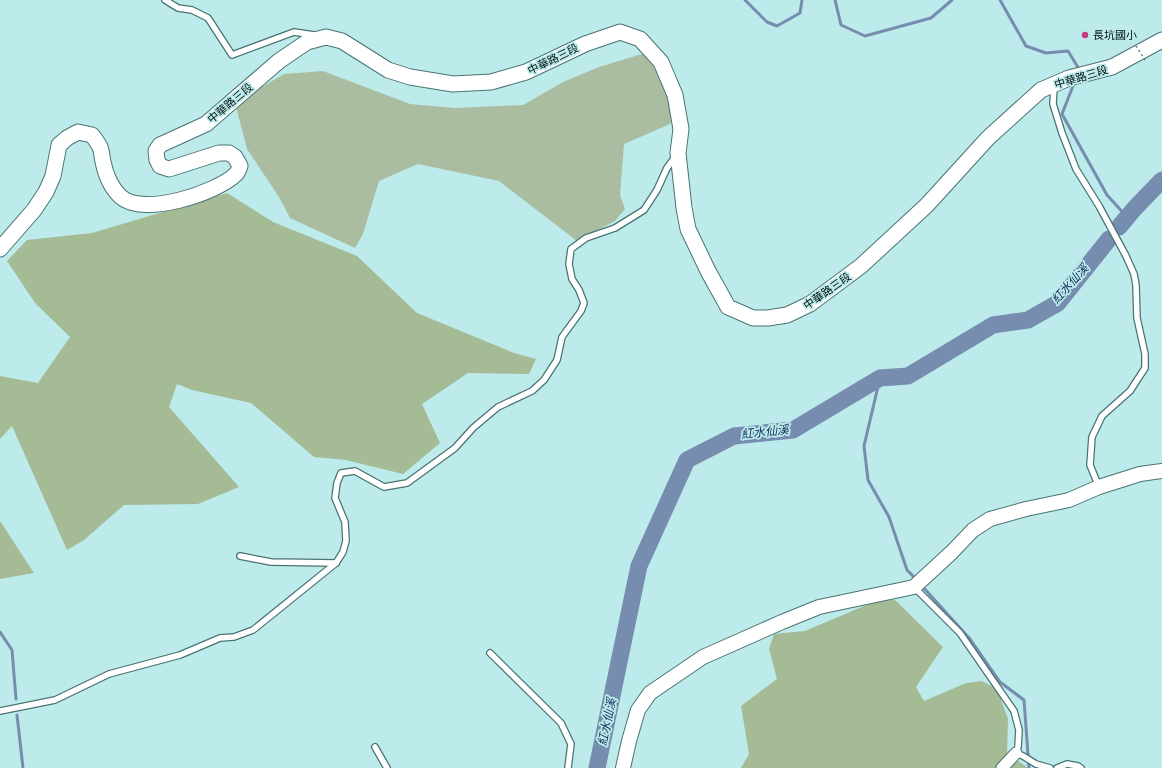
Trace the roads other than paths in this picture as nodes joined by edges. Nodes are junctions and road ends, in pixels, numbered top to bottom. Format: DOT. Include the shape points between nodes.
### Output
graph roads {
  1 [pos="165,0"];
  2 [pos="326,37"];
  3 [pos="1162,40"];
  4 [pos="1054,84"];
  5 [pos="678,153"];
  6 [pos="0,249"];
  7 [pos="1162,472"];
  8 [pos="1099,487"];
  9 [pos="240,556"];
  10 [pos="336,563"];
  11 [pos="917,584"];
  12 [pos="490,653"];
  13 [pos="0,710"];
  14 [pos="375,747"];
  15 [pos="1019,754"];
  16 [pos="387,768"];
  17 [pos="568,768"];
  18 [pos="623,768"];
  19 [pos="1002,768"];
  20 [pos="1050,768"];
  21 [pos="1057,768"];
  22 [pos="1081,768"];
  1 -- 2 [label="lane" via="178,8 192,10 208,18 232,55 294,32"];
  2 -- 5 [label="main road, 中華路三段" via="342,41 388,70 410,77 453,84 491,82 526,72 585,44 620,32 627,34 640,39 661,62 675,95 681,129"];
  2 -- 6 [label="main road, 中華路三段" via="307,42 279,61 206,124 160,145 156,151 160,166 168,169 219,153 229,153 240,166 237,173 228,180 186,199 160,204 134,203 122,198 111,186 104,169 101,148 92,134 78,132 66,138 60,145 53,176 46,192"];
  3 -- 4 [label="main road, 中華路三段" via="1112,67"];
  4 -- 5 [label="main road, 中華路三段" via="1042,90 988,138 927,205 861,266 810,304 787,315 753,318 728,307 688,229"];
  4 -- 8 [label="lane" via="1053,104 1073,162 1134,274 1137,318 1144,354 1145,368 1130,391 1102,416 1092,437 1090,465"];
  5 -- 10 [label="lane" via="644,210 614,228 586,238 571,249 569,264 572,279 584,302 581,311 562,336 557,360 544,380 532,392 498,407 473,428 455,448 407,483 384,487 355,471 341,473 335,498 345,522 346,541"];
  7 -- 8 [label="street" via="1140,474"];
  8 -- 11 [label="street" via="1069,500 990,519 973,530"];
  9 -- 10 [label="lane" via="271,562"];
  10 -- 13 [label="lane" via="253,630 234,637 220,638 180,655 109,674 55,700"];
  11 -- 15 [label="lane" via="960,633 1014,711 1019,730"];
  11 -- 18 [label="street" via="819,607 703,658 650,693 638,710"];
  12 -- 17 [label="lane" via="561,723 571,744"];
  14 -- 16 [label="lane"];
  15 -- 19 [label="street"];
  15 -- 20 [label="lane" via="1036,764"];
  21 -- 22 [label="lane" via="1067,764"];
}
